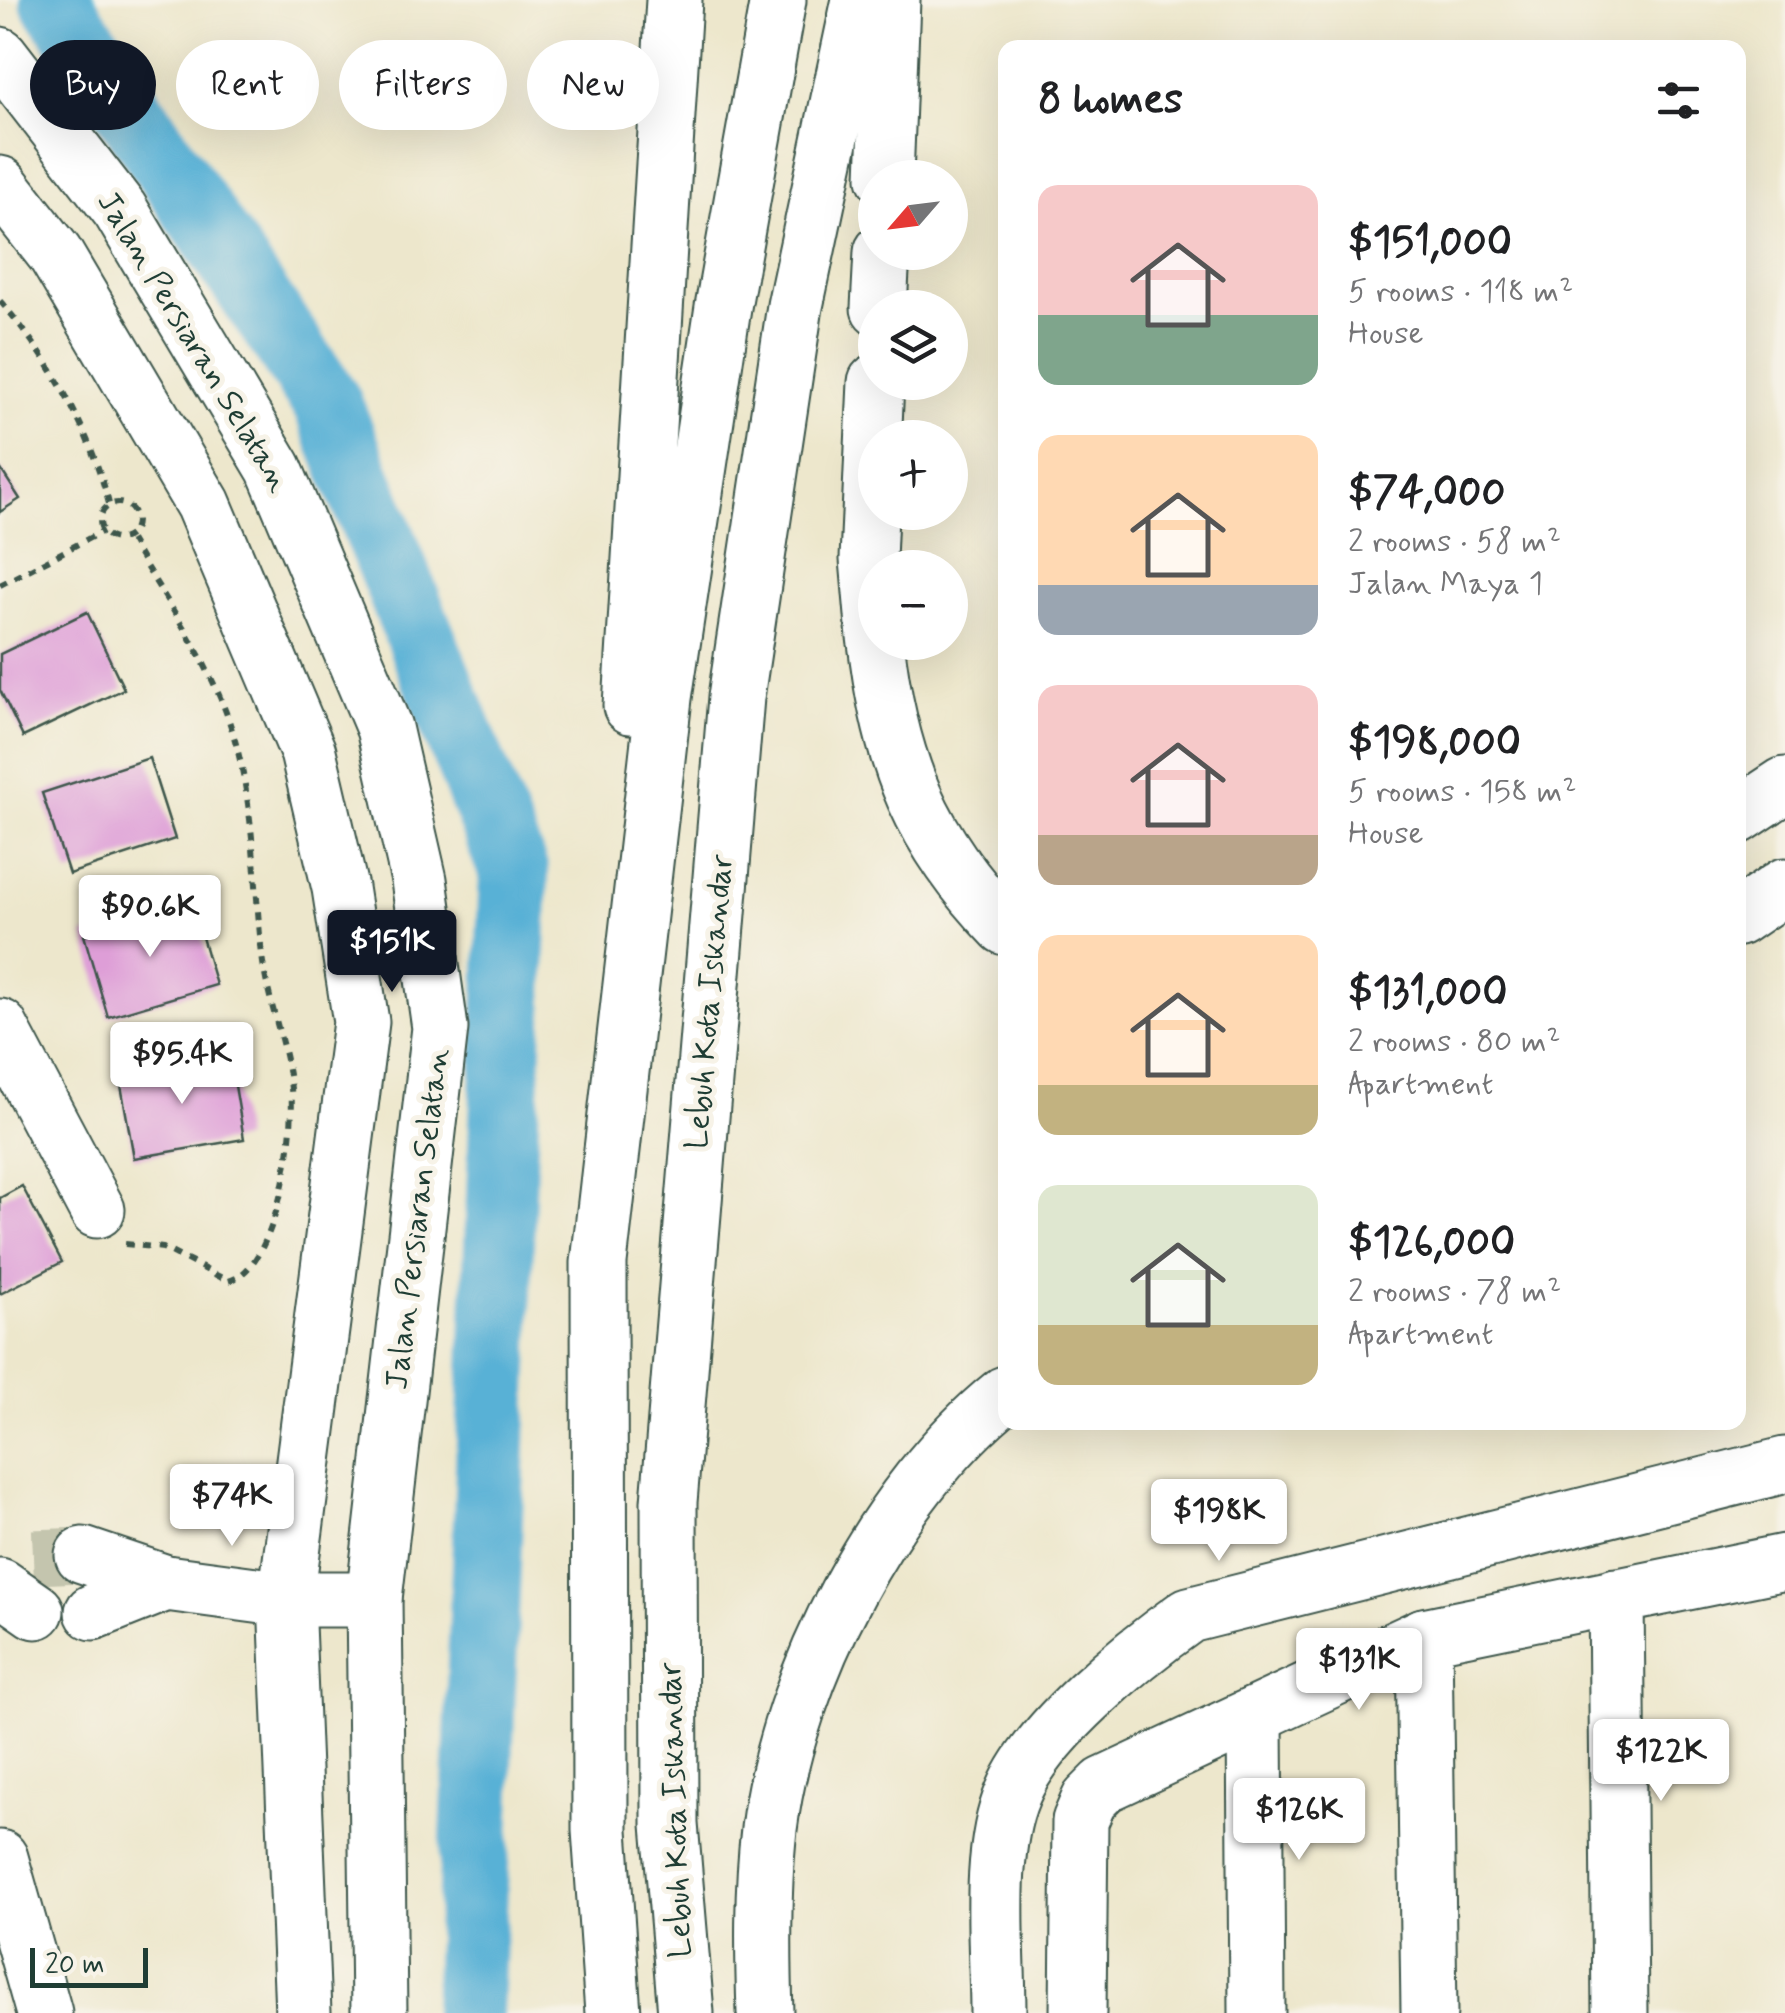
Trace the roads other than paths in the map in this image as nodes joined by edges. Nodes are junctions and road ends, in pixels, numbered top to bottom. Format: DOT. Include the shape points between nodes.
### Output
graph roads {
  1 [pos="674,0"];
  2 [pos="778,0"];
  3 [pos="860,0"];
  4 [pos="892,0"];
  5 [pos="0,56"];
  6 [pos="886,160"];
  7 [pos="0,184"];
  8 [pos="875,400"];
  9 [pos="868,550"];
  10 [pos="877,660"];
  11 [pos="1785,785"];
  12 [pos="1746,811"];
  13 [pos="1785,886"];
  14 [pos="1785,910"];
  15 [pos="1746,913"];
  16 [pos="998,920"];
  17 [pos="1746,933"];
  18 [pos="0,1028"];
  19 [pos="96,1210"];
  20 [pos="599,1263"];
  21 [pos="998,1400"];
  22 [pos="1785,1465"];
  23 [pos="1785,1562"];
  24 [pos="30,1578"];
  25 [pos="166,1583"];
  26 [pos="1616,1596"];
  27 [pos="374,1599"];
  28 [pos="286,1600"];
  29 [pos="93,1612"];
  30 [pos="1424,1636"];
  31 [pos="1255,1714"];
  32 [pos="0,1858"];
  33 [pos="44,2013"];
  34 [pos="303,2013"];
  35 [pos="379,2013"];
  36 [pos="613,2013"];
  37 [pos="686,2013"];
  38 [pos="765,2013"];
  39 [pos="998,2013"];
  40 [pos="1078,2013"];
  41 [pos="1258,2013"];
  42 [pos="1429,2013"];
  43 [pos="1620,2013"];
  1 -- 20 [label="main road"];
  2 -- 20 [label="main road" via="664,698"];
  3 -- 37 [label="main road, Lebuh Kota Iskandar" via="795,306 736,697 669,1502 670,1824"];
  4 -- 6 [label="main road"];
  5 -- 27 [label="main road, Jalan Persiaran Selatan" via="120,210 274,468 384,728 419,880 440,1028"];
  7 -- 28 [label="main road" via="55,254 203,504 308,752 340,888 361,1022"];
  8 -- 9 [label="main road"];
  10 -- 16 [label="main road" via="902,776 966,887"];
  11 -- 12 [label="main road"];
  13 -- 15 [label="main road"];
  14 -- 17 [label="main road"];
  18 -- 19 [label="main road"];
  20 -- 36 [label="main road" via="600,1830"];
  21 -- 38 [label="main road" via="909,1498 851,1586 800,1697 769,1828"];
  22 -- 39 [label="main road" via="1189,1615 1037,1749 1012,1794 999,1849"];
  23 -- 26 [label="main road"];
  24 -- 25 [label="main road"];
  25 -- 28 [label="main road"];
  25 -- 29 [label="main road"];
  26 -- 30 [label="main road"];
  26 -- 43 [label="main road"];
  27 -- 28 [label="main road"];
  27 -- 35 [label="main road, Jalan Persiaran Selatan"];
  28 -- 34 [label="main road"];
  30 -- 31 [label="main road"];
  30 -- 42 [label="main road"];
  31 -- 40 [label="main road" via="1104,1785 1089,1800 1080,1820"];
  31 -- 41 [label="main road"];
  32 -- 33 [label="main road"];
}
